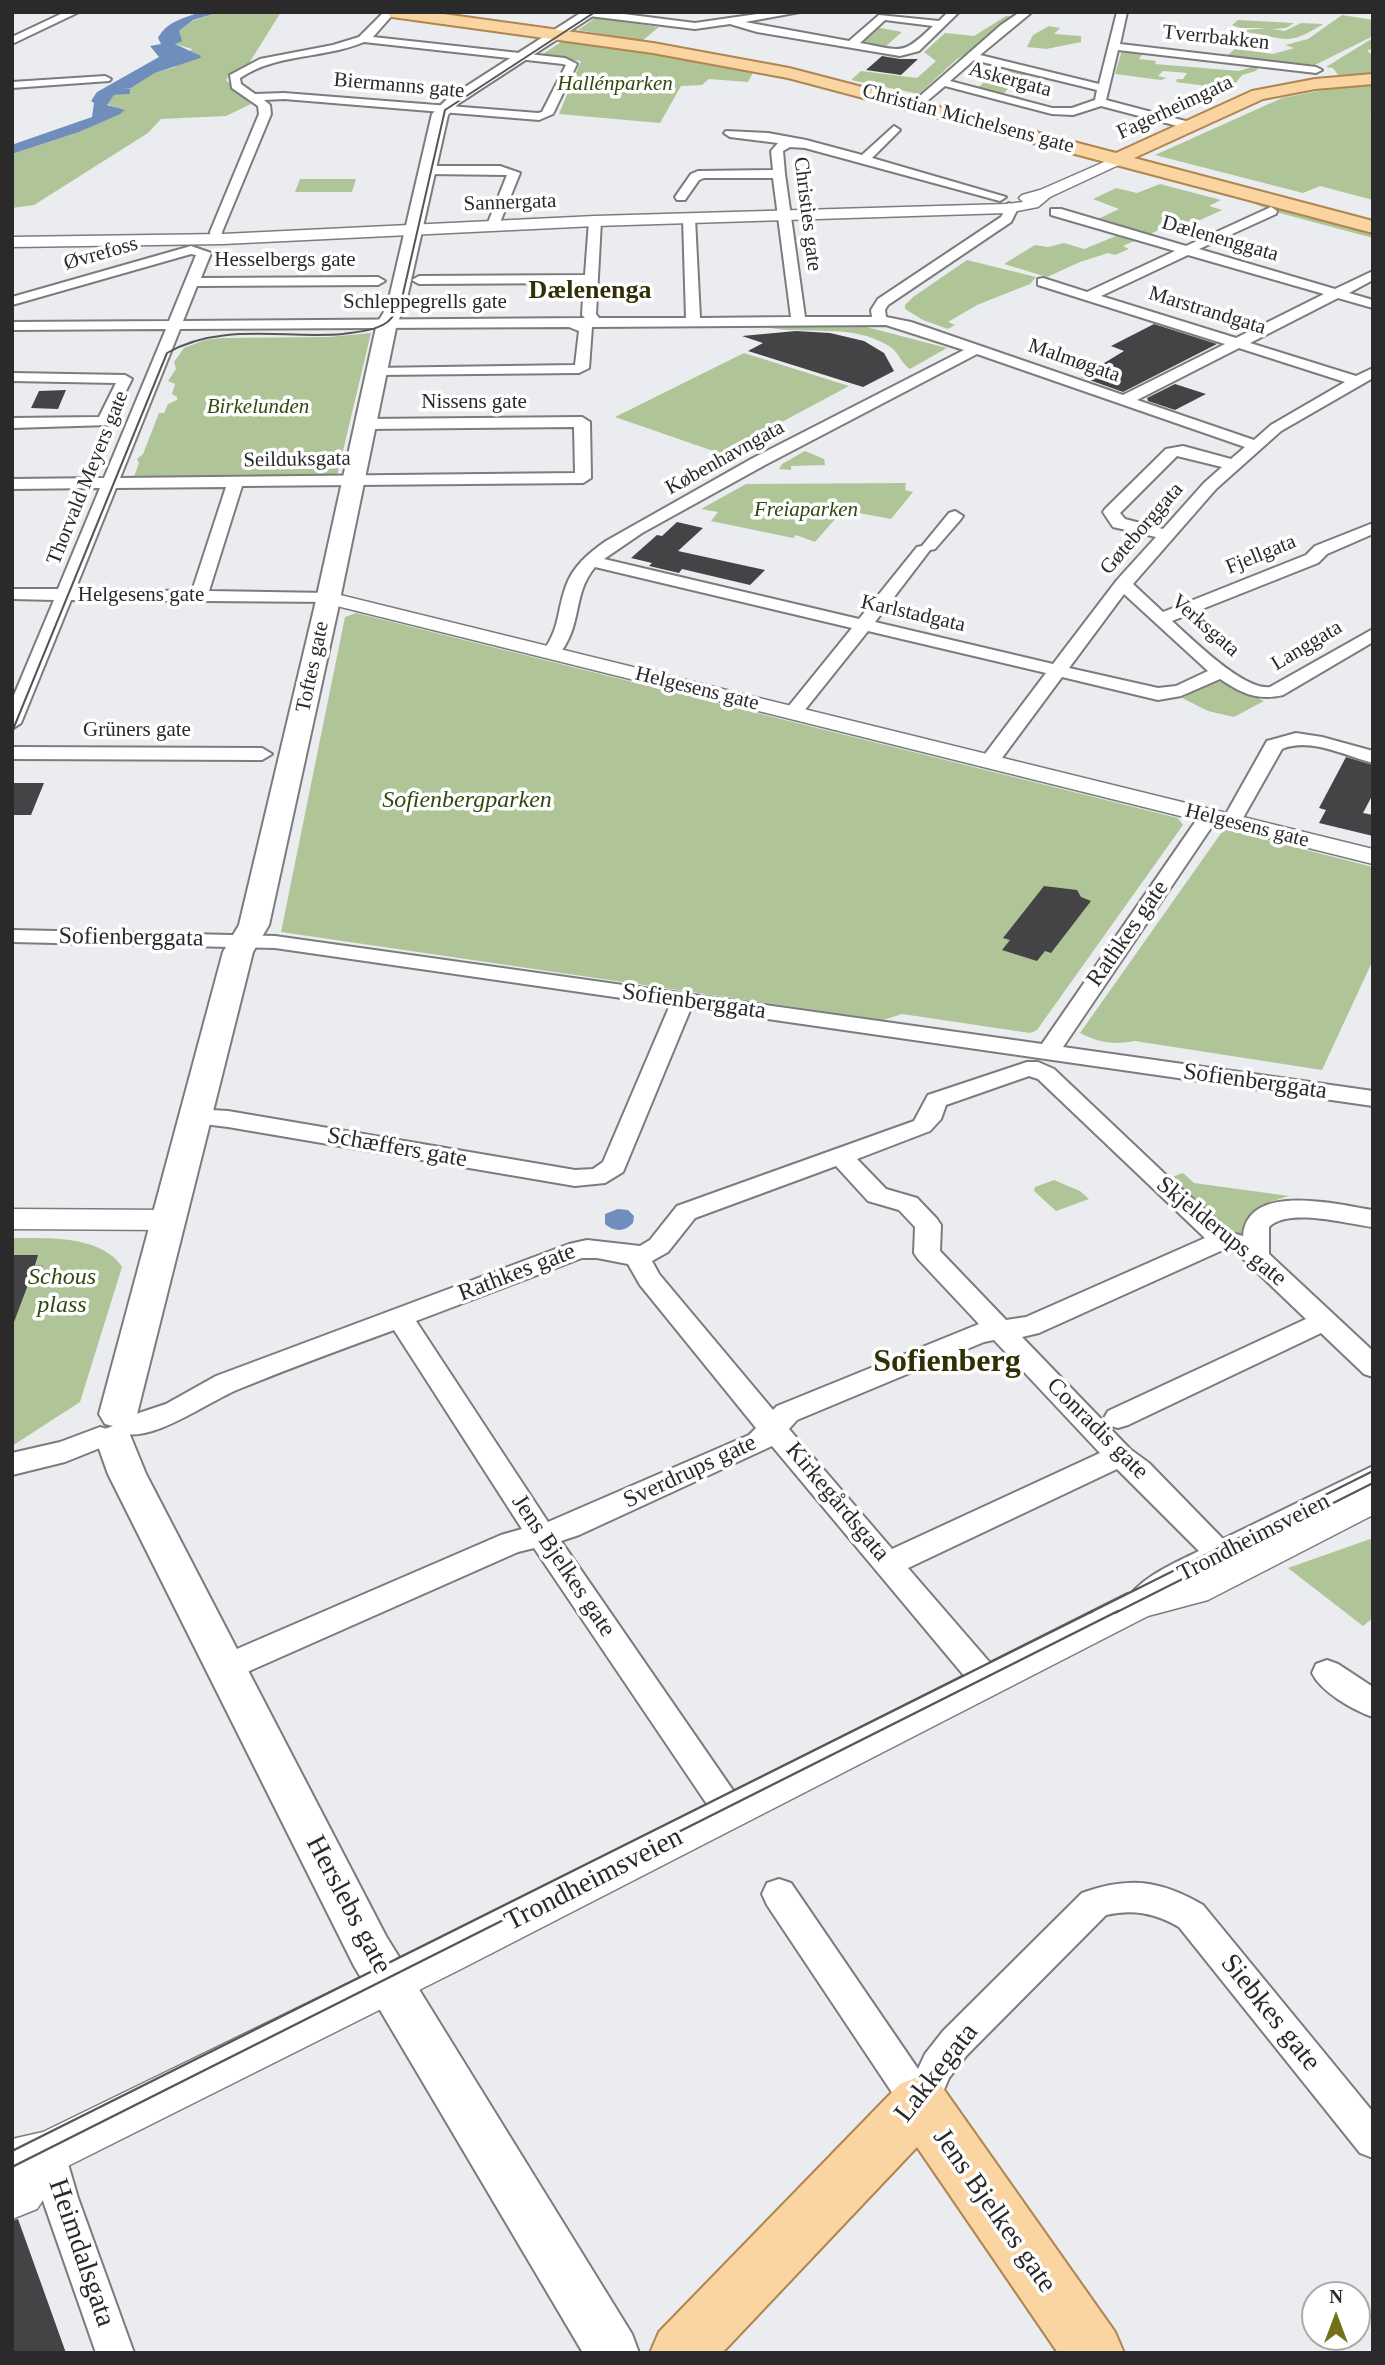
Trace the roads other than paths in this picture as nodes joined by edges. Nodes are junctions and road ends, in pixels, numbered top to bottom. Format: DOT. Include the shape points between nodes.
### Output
graph roads {
  1 [pos="74,12"];
  2 [pos="391,12"];
  3 [pos="794,12"];
  4 [pos="954,12"];
  5 [pos="1027,12"];
  6 [pos="1122,12"];
  7 [pos="588,13"];
  8 [pos="731,21"];
  9 [pos="942,24"];
  10 [pos="558,34"];
  11 [pos="17,37"];
  12 [pos="363,39"];
  13 [pos="850,46"];
  14 [pos="1112,46"];
  15 [pos="971,56"];
  16 [pos="523,57"];
  17 [pos="1316,70"];
  18 [pos="105,79"];
  19 [pos="1373,81"];
  20 [pos="943,82"];
  21 [pos="1334,83"];
  22 [pos="13,84"];
  23 [pos="1103,88"];
  24 [pos="256,97"];
  25 [pos="1100,102"];
  26 [pos="916,105"];
  27 [pos="443,109"];
  28 [pos="1189,125"];
  29 [pos="894,130"];
  30 [pos="730,134"];
  31 [pos="790,143"];
  32 [pos="865,159"];
  33 [pos="1120,159"];
  34 [pos="428,170"];
  35 [pos="779,174"];
  36 [pos="681,197"];
  37 [pos="1005,202"];
  38 [pos="1271,211"];
  39 [pos="1056,212"];
  40 [pos="785,215"];
  41 [pos="689,218"];
  42 [pos="595,221"];
  43 [pos="493,225"];
  44 [pos="1373,227"];
  45 [pos="414,228"];
  46 [pos="216,239"];
  47 [pos="12,242"];
  48 [pos="1185,250"];
  49 [pos="202,251"];
  50 [pos="1373,275"];
  51 [pos="591,279"];
  52 [pos="419,280"];
  53 [pos="378,281"];
  54 [pos="193,282"];
  55 [pos="1044,282"];
  56 [pos="1329,295"];
  57 [pos="1089,296"];
  58 [pos="12,301"];
  59 [pos="1373,304"];
  60 [pos="879,320"];
  61 [pos="799,321"];
  62 [pos="569,322"];
  63 [pos="595,322"];
  64 [pos="694,322"];
  65 [pos="387,323"];
  66 [pos="175,325"];
  67 [pos="12,326"];
  68 [pos="1238,342"];
  69 [pos="976,349"];
  70 [pos="377,371"];
  71 [pos="1373,372"];
  72 [pos="12,377"];
  73 [pos="1357,381"];
  74 [pos="1125,400"];
  75 [pos="12,423"];
  76 [pos="366,424"];
  77 [pos="1254,446"];
  78 [pos="1233,465"];
  79 [pos="583,478"];
  80 [pos="353,481"];
  81 [pos="235,482"];
  82 [pos="12,484"];
  83 [pos="110,484"];
  84 [pos="955,516"];
  85 [pos="1373,528"];
  86 [pos="1167,535"];
  87 [pos="591,561"];
  88 [pos="1123,584"];
  89 [pos="12,594"];
  90 [pos="64,594"];
  91 [pos="199,596"];
  92 [pos="328,598"];
  93 [pos="1162,620"];
  94 [pos="864,626"];
  95 [pos="1373,634"];
  96 [pos="551,653"];
  97 [pos="1057,671"];
  98 [pos="1222,672"];
  99 [pos="1262,694"];
  100 [pos="793,712"];
  101 [pos="12,723"];
  102 [pos="12,753"];
  103 [pos="262,754"];
  104 [pos="1373,757"];
  105 [pos="989,762"];
  106 [pos="1221,819"];
  107 [pos="1373,857"];
  108 [pos="12,936"];
  109 [pos="245,939"];
  110 [pos="683,1000"];
  111 [pos="1044,1061"];
  112 [pos="1373,1099"];
  113 [pos="195,1116"];
  114 [pos="841,1157"];
  115 [pos="12,1219"];
  116 [pos="1373,1219"];
  117 [pos="169,1220"];
  118 [pos="1223,1240"];
  119 [pos="1256,1255"];
  120 [pos="637,1256"];
  121 [pos="399,1317"];
  122 [pos="1324,1321"];
  123 [pos="1000,1330"];
  124 [pos="1373,1367"];
  125 [pos="1118,1418"];
  126 [pos="116,1429"];
  127 [pos="774,1429"];
  128 [pos="1120,1456"];
  129 [pos="12,1464"];
  130 [pos="1373,1477"];
  131 [pos="1373,1499"];
  132 [pos="541,1535"];
  133 [pos="1220,1555"];
  134 [pos="889,1564"];
  135 [pos="1139,1604"];
  136 [pos="227,1667"];
  137 [pos="1326,1673"];
  138 [pos="987,1681"];
  139 [pos="1373,1704"];
  140 [pos="730,1812"];
  141 [pos="779,1894"];
  142 [pos="1158,1898"];
  143 [pos="389,1984"];
  144 [pos="920,2103"];
  145 [pos="1373,2140"];
  146 [pos="30,2157"];
  147 [pos="12,2197"];
  148 [pos="115,2353"];
  149 [pos="613,2353"];
  150 [pos="680,2353"];
  151 [pos="1094,2353"];
  1 -- 11 [label="street"];
  2 -- 10 [label="main road, Christian Michelsens gate"];
  2 -- 12 [label="street"];
  3 -- 8 [label="street"];
  4 -- 9 [label="street"];
  5 -- 15 [label="street"];
  6 -- 14 [label="street"];
  7 -- 8 [label="street" via="695,26"];
  7 -- 10 [label="main road"];
  8 -- 13 [label="street"];
  9 -- 13 [label="street" via="912,51 893,53"];
  9 -- 13 [label="street" via="883,17"];
  10 -- 16 [label="main road"];
  10 -- 26 [label="main road, Christian Michelsens gate" via="740,62"];
  12 -- 16 [label="street"];
  12 -- 24 [label="street" via="278,58 236,75 234,84"];
  14 -- 17 [label="street, Tverrbakken"];
  14 -- 23 [label="street"];
  15 -- 20 [label="street"];
  15 -- 23 [label="street"];
  16 -- 27 [label="main road"];
  16 -- 27 [label="street, Biermanns gate" via="572,64 547,114"];
  18 -- 22 [label="street"];
  19 -- 21 [label="main road"];
  20 -- 25 [label="street, Askergata" via="1052,111 1073,112"];
  20 -- 26 [label="street"];
  21 -- 28 [label="main road, Fagerheimgata" via="1258,94"];
  21 -- 33 [label="main road" via="1262,100 1142,155"];
  23 -- 25 [label="street"];
  24 -- 27 [label="street, Biermanns gate"];
  24 -- 46 [label="street" via="265,114"];
  25 -- 28 [label="street"];
  26 -- 33 [label="main road, Christian Michelsens gate"];
  27 -- 34 [label="main road, Toftes gate"];
  28 -- 33 [label="main road, Fagerheimgata"];
  29 -- 32 [label="street"];
  30 -- 31 [label="street, Christies gate"];
  31 -- 32 [label="street"];
  31 -- 35 [label="street, Christies gate" via="778,149"];
  32 -- 37 [label="street"];
  33 -- 37 [label="street, Fagerheimgata" via="1035,203"];
  33 -- 44 [label="main road, Christian Michelsens gate"];
  34 -- 43 [label="street" via="514,173"];
  34 -- 45 [label="main road, Toftes gate"];
  35 -- 36 [label="street" via="702,174"];
  35 -- 40 [label="street, Christies gate"];
  37 -- 40 [label="street, Sannergata"];
  37 -- 60 [label="street" via="1012,210 1008,217 881,304"];
  38 -- 48 [label="street"];
  39 -- 48 [label="street, Dælenenggata"];
  40 -- 41 [label="street, Sannergata"];
  40 -- 61 [label="street, Christies gate"];
  41 -- 42 [label="street, Sannergata"];
  41 -- 64 [label="street"];
  42 -- 43 [label="street, Sannergata"];
  42 -- 51 [label="street"];
  43 -- 45 [label="street, Sannergata"];
  45 -- 46 [label="street, Sannergata"];
  45 -- 65 [label="main road, Toftes gate" via="396,307"];
  46 -- 47 [label="street, Sannergata"];
  48 -- 56 [label="street, Dælenenggata"];
  48 -- 57 [label="street"];
  49 -- 54 [label="street, Thorvald Meyers gate"];
  49 -- 58 [label="street, Øvrefoss" via="191,250"];
  50 -- 56 [label="street"];
  51 -- 52 [label="street"];
  51 -- 63 [label="street" via="589,315"];
  53 -- 54 [label="street, Hesselbergs gate"];
  54 -- 66 [label="street, Thorvald Meyers gate"];
  55 -- 57 [label="street, Marstrandgata"];
  56 -- 59 [label="street, Dælenenggata"];
  56 -- 68 [label="street"];
  57 -- 68 [label="street, Marstrandgata"];
  60 -- 61 [label="street, Schleppegrells gate"];
  60 -- 69 [label="street, Malmøgata"];
  61 -- 64 [label="street, Schleppegrells gate"];
  62 -- 63 [label="street, Schleppegrells gate"];
  62 -- 65 [label="street, Schleppegrells gate"];
  62 -- 70 [label="street" via="586,329 582,368"];
  63 -- 64 [label="street, Schleppegrells gate"];
  65 -- 66 [label="street, Schleppegrells gate"];
  65 -- 70 [label="main road, Toftes gate"];
  66 -- 67 [label="street, Schleppegrells gate"];
  66 -- 83 [label="street, Thorvald Meyers gate"];
  68 -- 73 [label="street, Marstrandgata"];
  68 -- 74 [label="street"];
  69 -- 74 [label="street, Malmøgata"];
  69 -- 87 [label="street, Københavngata" via="718,484 618,540"];
  70 -- 76 [label="main road, Toftes gate"];
  71 -- 73 [label="street, Gøteborggata"];
  72 -- 75 [label="street" via="125,379 104,422"];
  73 -- 77 [label="street, Gøteborggata"];
  74 -- 77 [label="street, Malmøgata"];
  76 -- 79 [label="street, Nissens gate" via="582,422"];
  76 -- 80 [label="main road, Toftes gate"];
  77 -- 78 [label="street, Gøteborggata"];
  78 -- 86 [label="street, Gøteborggata"];
  78 -- 86 [label="street" via="1172,452 1111,512 1119,523"];
  79 -- 80 [label="street, Seilduksgata"];
  80 -- 81 [label="street, Seilduksgata"];
  80 -- 92 [label="main road, Toftes gate"];
  81 -- 83 [label="street, Seilduksgata"];
  81 -- 91 [label="street"];
  82 -- 83 [label="street, Seilduksgata"];
  83 -- 90 [label="street, Thorvald Meyers gate"];
  84 -- 94 [label="street"];
  85 -- 93 [label="street, Fjellgata" via="1321,550 1312,559"];
  86 -- 88 [label="street, Gøteborggata"];
  87 -- 94 [label="street, Karlstadgata"];
  87 -- 96 [label="street, Københavngata" via="574,582 564,639"];
  88 -- 93 [label="street, Verksgata"];
  88 -- 97 [label="street, Gøteborggata"];
  89 -- 90 [label="street, Helgesens gate"];
  90 -- 91 [label="street, Helgesens gate"];
  90 -- 101 [label="street, Thorvald Meyers gate"];
  91 -- 92 [label="street, Helgesens gate"];
  92 -- 96 [label="street, Helgesens gate"];
  92 -- 109 [label="main road, Toftes gate" via="254,925"];
  93 -- 98 [label="street, Verksgata"];
  94 -- 97 [label="street, Karlstadgata"];
  94 -- 100 [label="street"];
  95 -- 99 [label="street, Langgata" via="1276,691"];
  96 -- 100 [label="street, Helgesens gate"];
  97 -- 98 [label="street, Karlstadgata" via="1168,695"];
  97 -- 105 [label="street, Gøteborggata"];
  98 -- 99 [label="street, Verksgata"];
  100 -- 105 [label="street, Helgesens gate"];
  102 -- 103 [label="street, Grüners gate"];
  104 -- 106 [label="street, Rathkes gate" via="1304,739 1284,739 1274,745"];
  105 -- 106 [label="street, Helgesens gate"];
  106 -- 107 [label="street, Helgesens gate"];
  106 -- 111 [label="street, Rathkes gate"];
  108 -- 109 [label="street, Sofienberggata"];
  109 -- 110 [label="street, Sofienberggata"];
  109 -- 113 [label="main road, Toftes gate"];
  110 -- 111 [label="street, Sofienberggata"];
  110 -- 113 [label="street, Schæffers gate" via="614,1166 599,1177 575,1178"];
  111 -- 112 [label="street, Sofienberggata"];
  111 -- 114 [label="street" via="941,1097 922,1126"];
  111 -- 118 [label="street, Skjelderups gate"];
  113 -- 117 [label="main road, Toftes gate"];
  114 -- 120 [label="street" via="686,1212 657,1248"];
  114 -- 123 [label="street, Conradis gate" via="877,1195 908,1204 928,1224 928,1252"];
  115 -- 117 [label="street"];
  116 -- 119 [label="street" via="1292,1208 1267,1213 1256,1229"];
  117 -- 126 [label="main road"];
  118 -- 119 [label="street, Skjelderups gate" via="1244,1245"];
  118 -- 123 [label="street, Sverdrups gate" via="1030,1326"];
  119 -- 122 [label="street, Skjelderups gate"];
  120 -- 121 [label="street, Rathkes gate" via="587,1247"];
  120 -- 127 [label="street, Kirkegårdsgata" via="649,1279"];
  121 -- 126 [label="street, Rathkes gate" via="226,1383 176,1411"];
  121 -- 132 [label="street, Jens Bjelkes gate"];
  122 -- 124 [label="street, Skjelderups gate"];
  122 -- 125 [label="street"];
  123 -- 127 [label="street, Sverdrups gate" via="980,1333 796,1409"];
  123 -- 128 [label="street, Conradis gate"];
  126 -- 129 [label="street, Rathkes gate" via="65,1451"];
  126 -- 136 [label="main road, Herslebs gate" via="127,1474"];
  127 -- 132 [label="street, Sverdrups gate" via="760,1443"];
  127 -- 134 [label="street, Kirkegårdsgata"];
  128 -- 133 [label="street, Conradis gate"];
  128 -- 134 [label="street"];
  130 -- 133 [label="street, Trondheimsveien"];
  131 -- 135 [label="street, Trondheimsveien" via="1195,1590"];
  132 -- 136 [label="street, Sverdrups gate" via="511,1543"];
  132 -- 140 [label="street, Jens Bjelkes gate"];
  133 -- 135 [label="street, Trondheimsveien" via="1175,1576"];
  134 -- 138 [label="street, Kirkegårdsgata"];
  135 -- 138 [label="street, Trondheimsveien"];
  136 -- 143 [label="main road, Herslebs gate"];
  137 -- 139 [label="street"];
  138 -- 140 [label="street, Trondheimsveien"];
  140 -- 143 [label="street, Trondheimsveien"];
  141 -- 144 [label="street, Jens Bjelkes gate"];
  142 -- 144 [label="street, Lakkegata" via="1109,1897 1094,1904 955,2043 937,2066"];
  142 -- 145 [label="street, Siebkes gate" via="1191,1916"];
  143 -- 146 [label="street, Trondheimsveien"];
  143 -- 149 [label="main road, Herslebs gate"];
  144 -- 150 [label="main road, Lakkegata"];
  144 -- 151 [label="main road, Jens Bjelkes gate"];
  146 -- 147 [label="street" via="21,2193"];
  146 -- 148 [label="street, Heimdalsgata" via="60,2199"];
}
